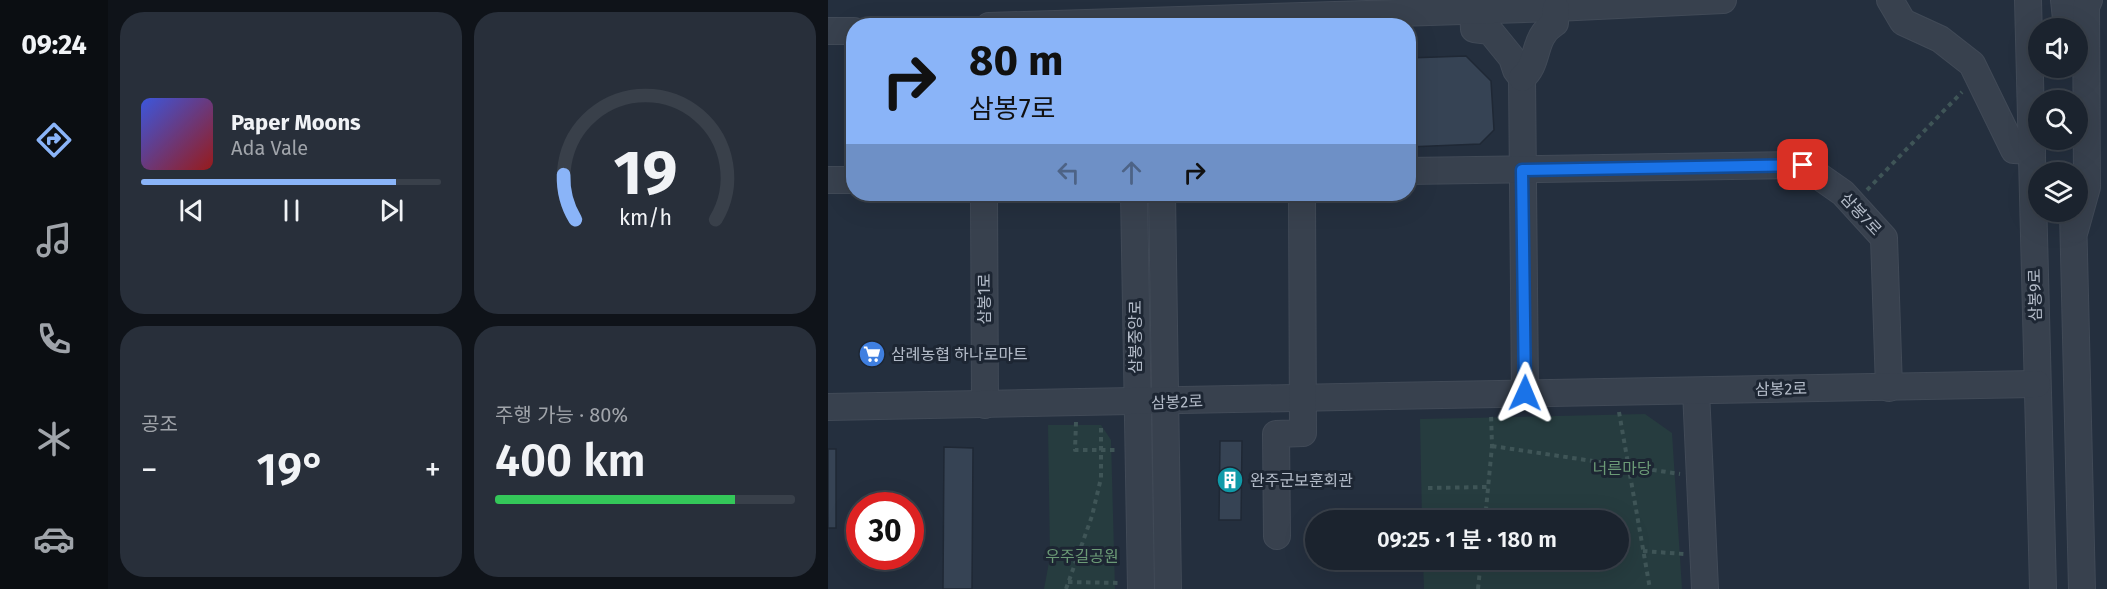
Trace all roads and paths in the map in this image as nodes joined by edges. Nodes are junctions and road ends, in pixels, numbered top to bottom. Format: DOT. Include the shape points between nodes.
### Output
graph roads {
  1 [pos="1723,0"];
  2 [pos="1890,0"];
  3 [pos="2028,0"];
  4 [pos="2064,0"];
  5 [pos="2089,0"];
  6 [pos="1556,8"];
  7 [pos="1473,9"];
  8 [pos="1133,15"];
  9 [pos="1160,15"];
  10 [pos="1094,18"];
  11 [pos="2066,18"];
  12 [pos="828,31"];
  13 [pos="846,31"];
  14 [pos="1522,78"];
  15 [pos="1963,91"];
  16 [pos="2032,151"];
  17 [pos="1522,170"];
  18 [pos="1416,171"];
  19 [pos="828,180"];
  20 [pos="846,180"];
  21 [pos="1861,196"];
  22 [pos="984,201"];
  23 [pos="1134,201"];
  24 [pos="1162,201"];
  25 [pos="1302,201"];
  26 [pos="2073,222"];
  27 [pos="2073,239"];
  28 [pos="2037,384"];
  29 [pos="1888,388"];
  30 [pos="1696,391"];
  31 [pos="1525,393"];
  32 [pos="1303,400"];
  33 [pos="1163,402"];
  34 [pos="1136,403"];
  35 [pos="985,405"];
  36 [pos="828,407"];
  37 [pos="1618,410"];
  38 [pos="1491,413"];
  39 [pos="1076,420"];
  40 [pos="1101,420"];
  41 [pos="1492,446"];
  42 [pos="1102,450"];
  43 [pos="1121,450"];
  44 [pos="1628,467"];
  45 [pos="1681,474"];
  46 [pos="1488,487"];
  47 [pos="1428,488"];
  48 [pos="1486,510"];
  49 [pos="1277,536"];
  50 [pos="1643,551"];
  51 [pos="1686,555"];
  52 [pos="1480,570"];
  53 [pos="1068,582"];
  54 [pos="1076,583"];
  55 [pos="1132,586"];
  56 [pos="1066,589"];
  57 [pos="1076,589"];
  58 [pos="1167,589"];
  59 [pos="1478,589"];
  60 [pos="1650,589"];
  61 [pos="1705,589"];
  62 [pos="2043,589"];
  63 [pos="2082,589"];
  1 -- 6 [label="street"];
  2 -- 16 [label="street" via="1903,22 1940,39 1972,64 2014,150"];
  3 -- 16 [label="street, 삼봉9로"];
  4 -- 11 [label="street"];
  5 -- 27 [label="street" via="2086,187"];
  6 -- 7 [label="street"];
  6 -- 14 [label="street" via="1555,23 1544,30 1529,72"];
  7 -- 9 [label="street"];
  7 -- 14 [label="street" via="1474,29 1490,31"];
  8 -- 9 [label="street"];
  8 -- 10 [label="street"];
  12 -- 13 [label="street"];
  14 -- 17 [label="street"];
  15 -- 21 [label="path"];
  16 -- 28 [label="street, 삼봉9로"];
  17 -- 18 [label="street, 삼봉7로"];
  17 -- 29 [label="street, 삼봉7로" via="1803,165 1843,193 1884,238"];
  17 -- 31 [label="street"];
  19 -- 20 [label="street"];
  22 -- 35 [label="street, 삼봉1로"];
  23 -- 34 [label="street, 삼봉중앙로"];
  24 -- 33 [label="street, 삼봉중앙로"];
  25 -- 32 [label="street"];
  26 -- 27 [label="street"];
  27 -- 63 [label="street"];
  28 -- 29 [label="street, 삼봉2로"];
  28 -- 62 [label="street, 삼봉9로"];
  29 -- 30 [label="street, 삼봉2로"];
  30 -- 31 [label="street, 삼봉2로"];
  30 -- 61 [label="street"];
  31 -- 32 [label="street, 삼봉2로"];
  32 -- 33 [label="street, 삼봉2로"];
  32 -- 49 [label="street" via="1303,433 1276,434"];
  33 -- 34 [label="street, 삼봉2로"];
  33 -- 58 [label="street, 삼봉중앙로"];
  34 -- 35 [label="street, 삼봉2로"];
  34 -- 55 [label="street, 삼봉중앙로"];
  35 -- 36 [label="street, 삼봉2로"];
  37 -- 44 [label="path"];
  38 -- 41 [label="path"];
  39 -- 42 [label="path" via="1075,450"];
  40 -- 42 [label="path"];
  41 -- 44 [label="path"];
  41 -- 46 [label="path"];
  42 -- 43 [label="path"];
  42 -- 53 [label="path" via="1101,478 1092,516"];
  44 -- 45 [label="path"];
  44 -- 50 [label="path"];
  46 -- 47 [label="path"];
  46 -- 48 [label="path"];
  50 -- 51 [label="path"];
  50 -- 60 [label="path"];
  52 -- 59 [label="path"];
  53 -- 54 [label="path"];
  53 -- 56 [label="path"];
  54 -- 55 [label="path"];
  54 -- 57 [label="path"];
}
